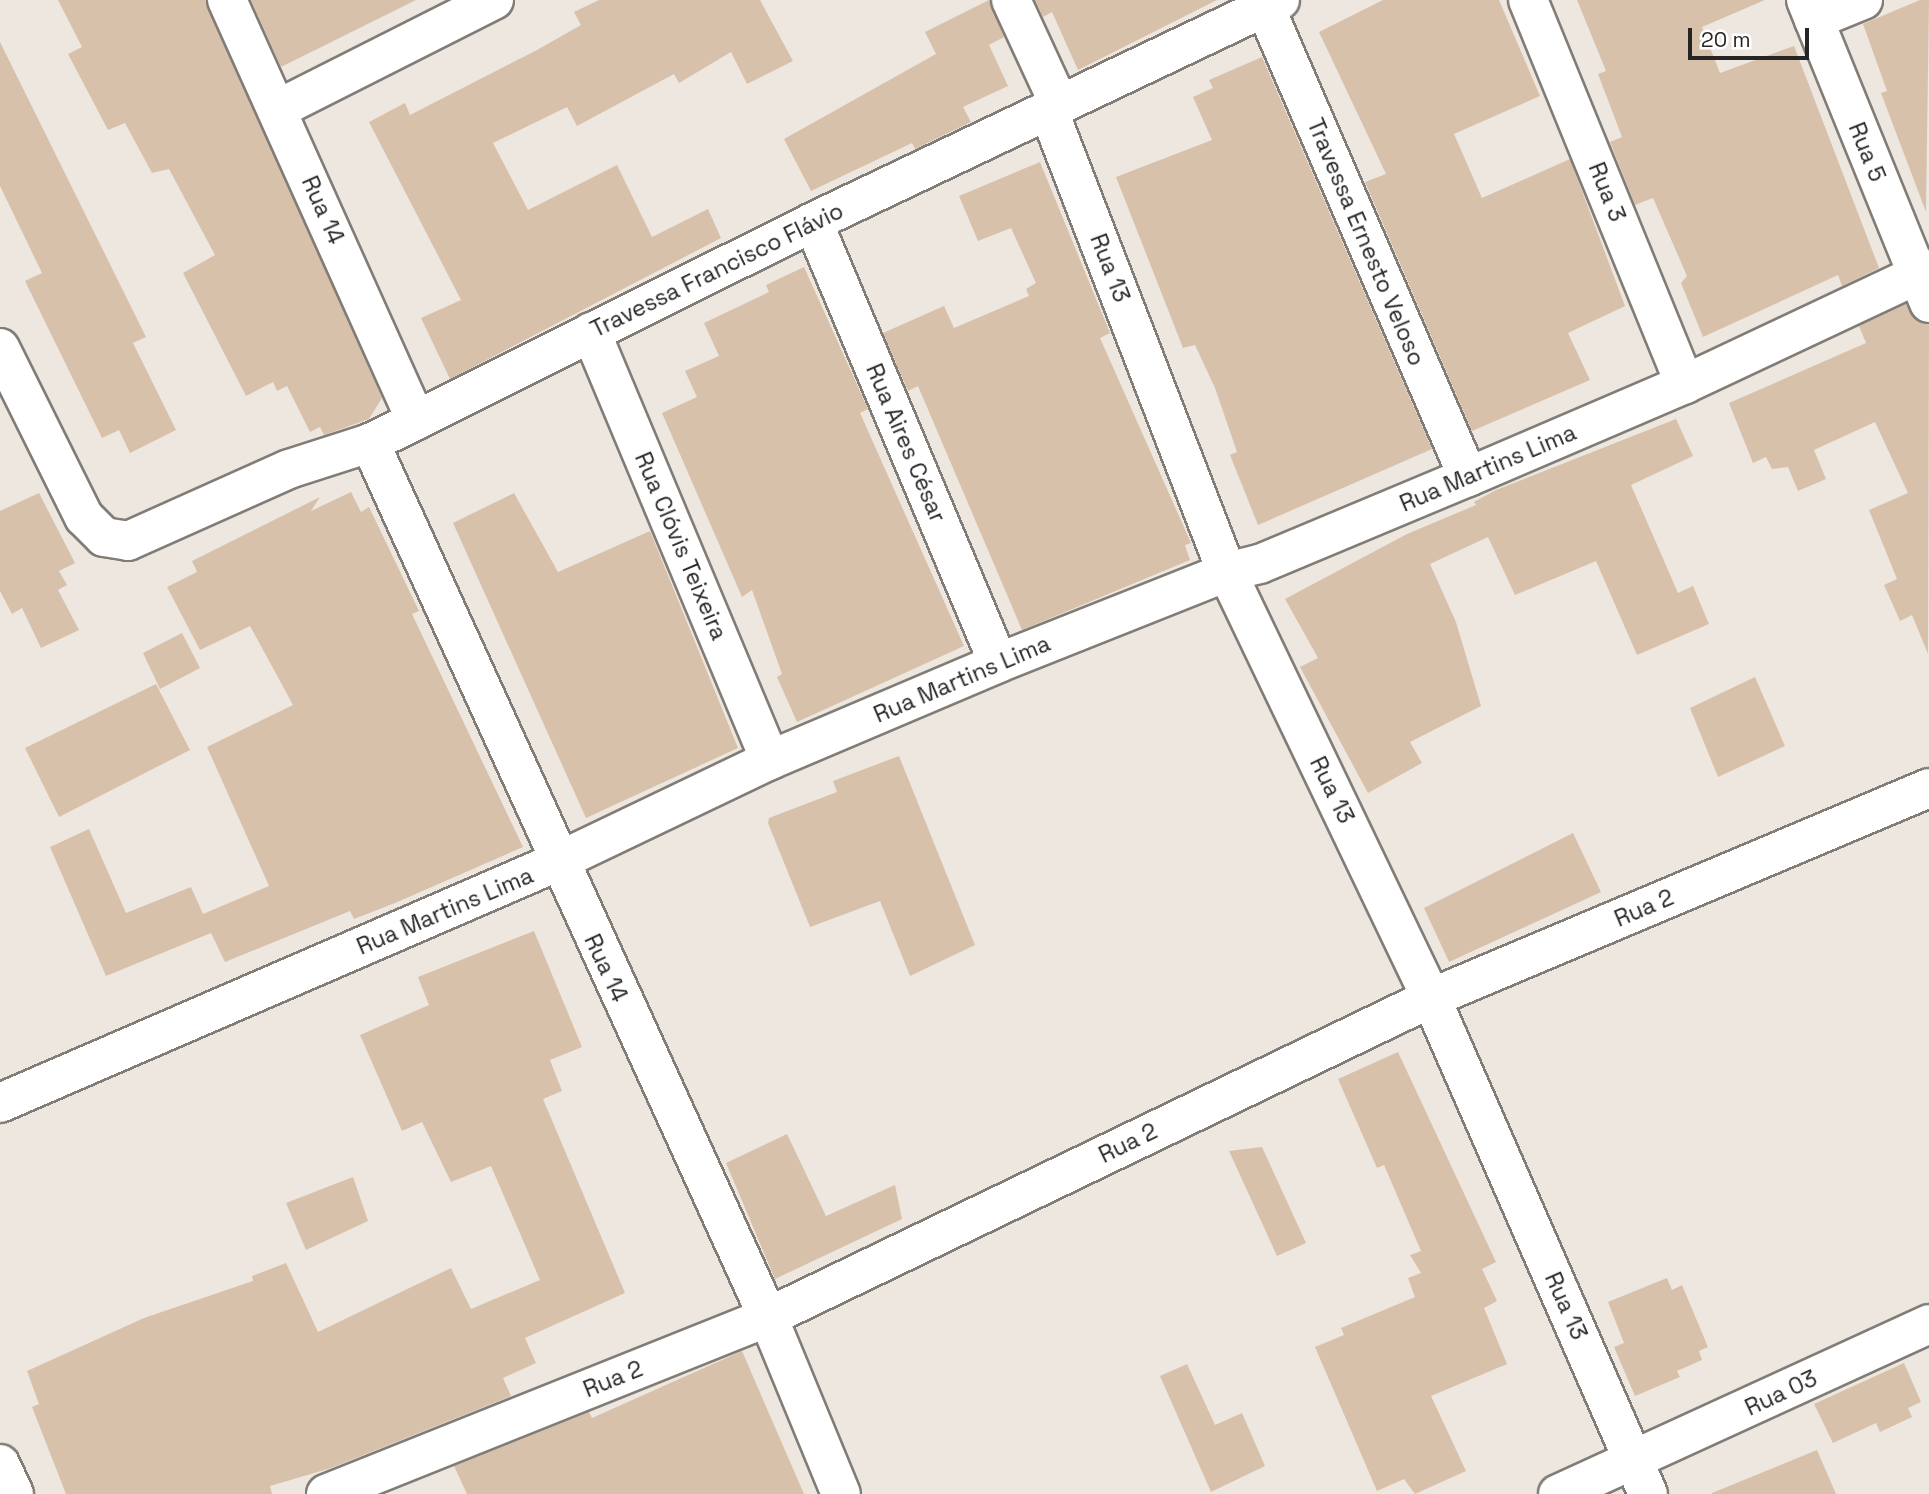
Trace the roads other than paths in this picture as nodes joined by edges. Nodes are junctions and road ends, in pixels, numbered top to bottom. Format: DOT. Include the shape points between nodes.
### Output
graph roads {
  1 [pos="227,0"];
  2 [pos="494,0"];
  3 [pos="1011,0"];
  4 [pos="1528,0"];
  5 [pos="1863,0"];
  6 [pos="1272,4"];
  7 [pos="1810,10"];
  8 [pos="1053,107"];
  9 [pos="278,109"];
  10 [pos="813,222"];
  11 [pos="1925,282"];
  12 [pos="591,332"];
  13 [pos="0,348"];
  14 [pos="1685,384"];
  15 [pos="416,420"];
  16 [pos="370,443"];
  17 [pos="1468,477"];
  18 [pos="1227,572"];
  19 [pos="998,663"];
  20 [pos="770,760"];
  21 [pos="1929,788"];
  22 [pos="557,862"];
  23 [pos="1431,998"];
  24 [pos="0,1103"];
  25 [pos="768,1317"];
  26 [pos="1929,1324"];
  27 [pos="0,1464"];
  28 [pos="1641,1478"];
  29 [pos="14,1494"];
  30 [pos="326,1494"];
  31 [pos="841,1494"];
  32 [pos="1558,1494"];
  1 -- 9 [label="street, Rua 14"];
  2 -- 9 [label="street"];
  3 -- 8 [label="street, Rua 13"];
  4 -- 14 [label="street, Rua 3"];
  5 -- 7 [label="street"];
  6 -- 8 [label="street, Travessa Francisco Flávio"];
  6 -- 17 [label="street, Travessa Ernesto Veloso"];
  7 -- 11 [label="street, Rua 5"];
  8 -- 10 [label="street, Travessa Francisco Flávio"];
  8 -- 18 [label="street, Rua 13"];
  9 -- 15 [label="street, Rua 14"];
  10 -- 12 [label="street, Travessa Francisco Flávio"];
  10 -- 19 [label="street, Rua Aires César"];
  11 -- 14 [label="street, Rua Martins Lima"];
  12 -- 15 [label="street, Travessa Francisco Flávio"];
  12 -- 20 [label="street, Rua Clóvis Teixeira"];
  13 -- 16 [label="street, Travessa Francisco Flávio" via="85,517 104,537 128,541 152,534 289,469"];
  14 -- 17 [label="street, Rua Martins Lima"];
  15 -- 16 [label="street, Travessa Francisco Flávio"];
  16 -- 22 [label="street, Rua 14"];
  17 -- 18 [label="street, Rua Martins Lima" via="1260,564"];
  18 -- 19 [label="street, Rua Martins Lima"];
  18 -- 23 [label="street, Rua 13"];
  19 -- 20 [label="street, Rua Martins Lima"];
  20 -- 22 [label="street, Rua Martins Lima"];
  21 -- 23 [label="street, Rua 2"];
  22 -- 24 [label="street, Rua Martins Lima"];
  22 -- 25 [label="street, Rua 14"];
  23 -- 25 [label="street, Rua 2"];
  23 -- 28 [label="street, Rua 13"];
  25 -- 30 [label="street, Rua 2"];
  25 -- 31 [label="street, Rua 14"];
  26 -- 28 [label="street, Rua 03"];
  27 -- 29 [label="street"];
  28 -- 32 [label="street, Rua 03"];
}
